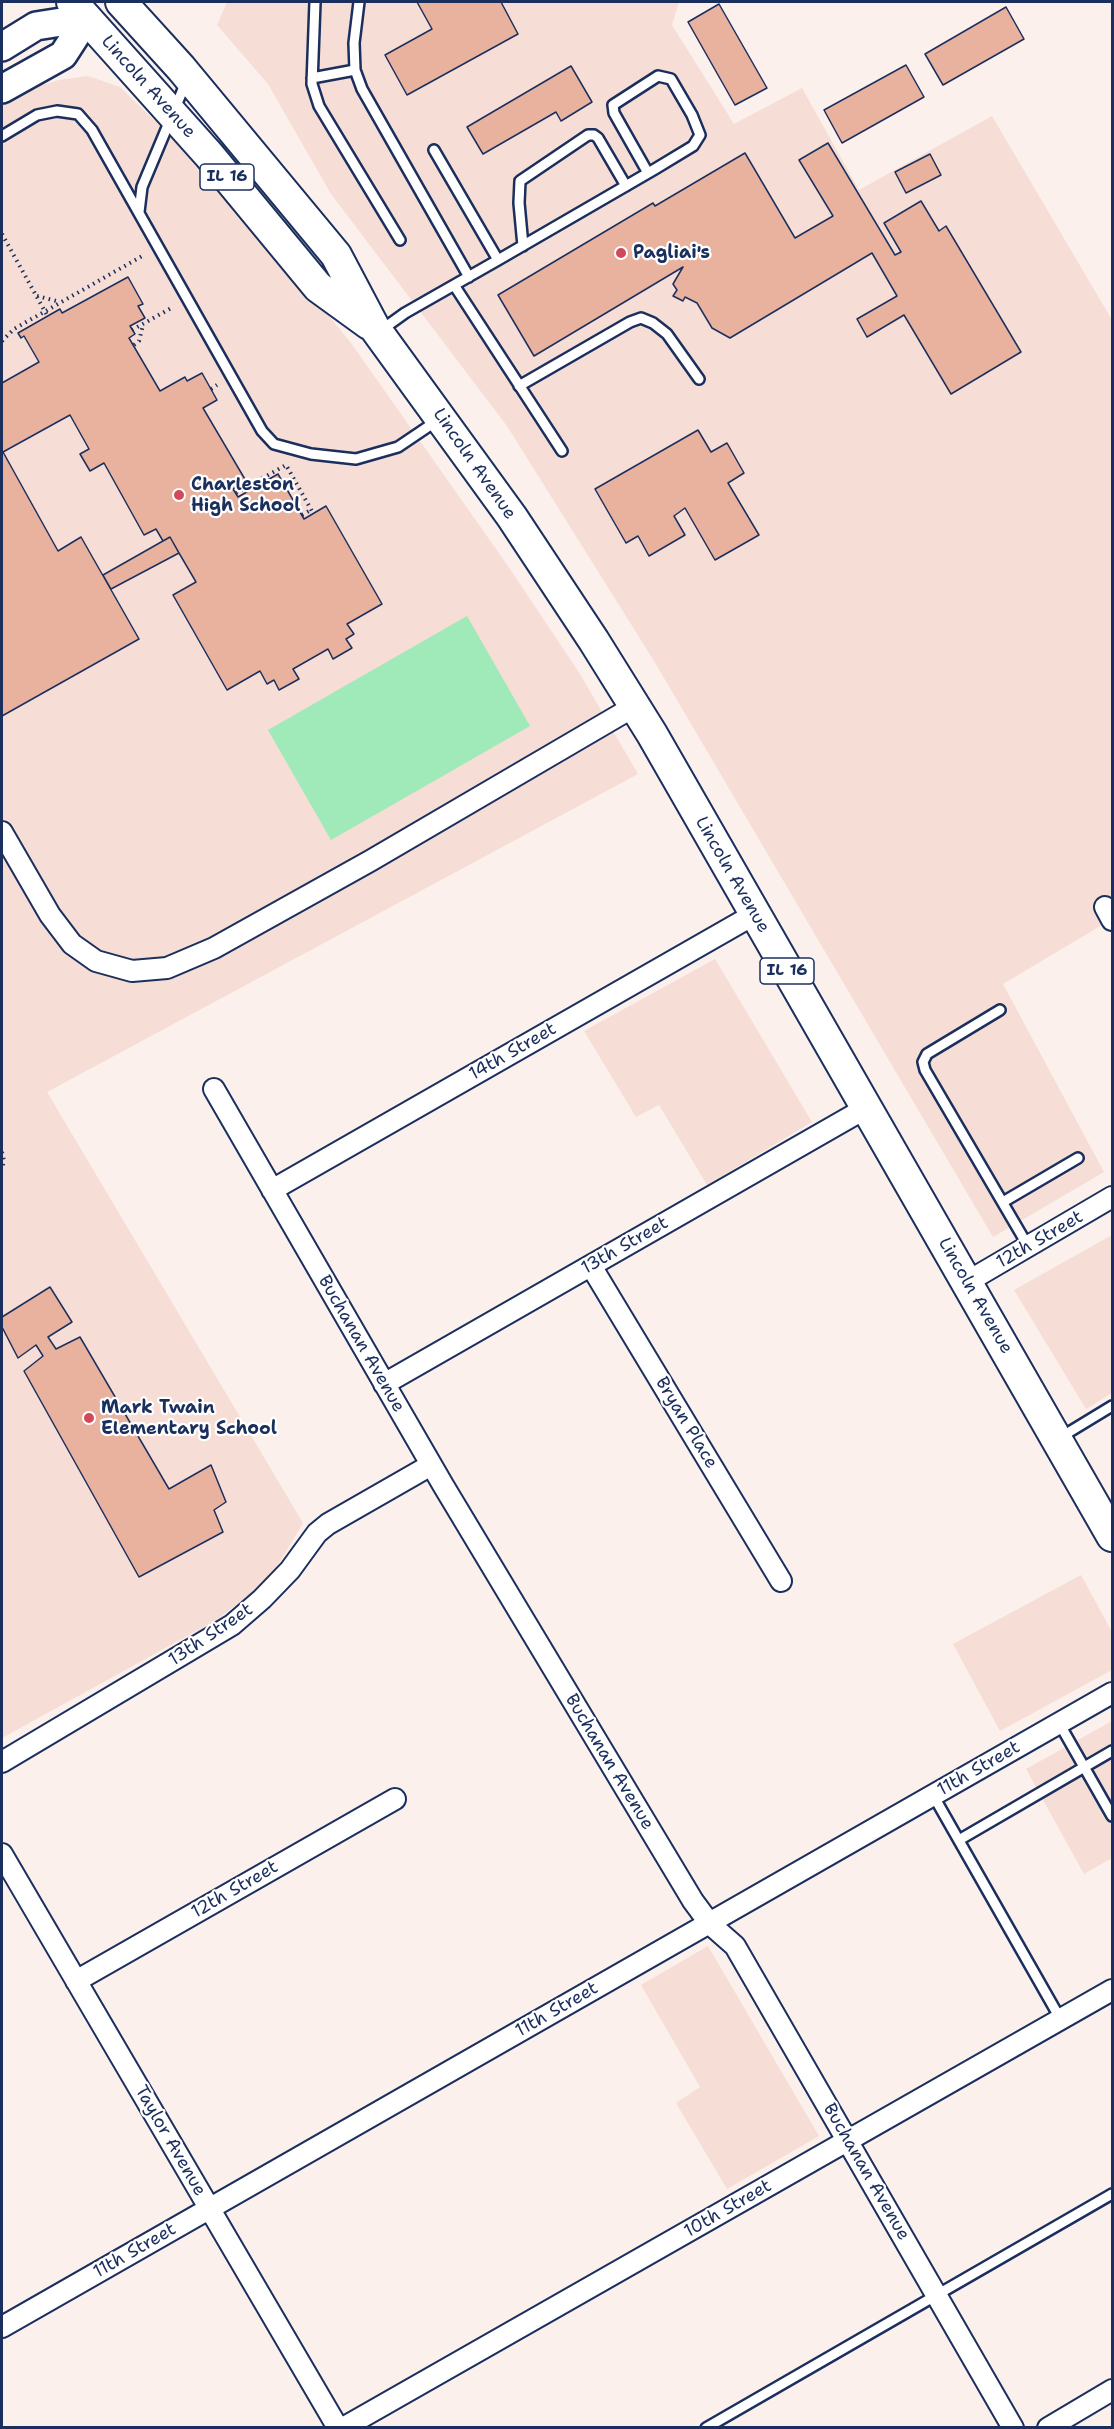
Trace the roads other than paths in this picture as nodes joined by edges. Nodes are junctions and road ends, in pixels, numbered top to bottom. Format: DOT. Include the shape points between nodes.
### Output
graph roads {
  1 [pos="115,2"];
  2 [pos="121,2"];
  3 [pos="315,2"];
  4 [pos="359,2"];
  5 [pos="80,10"];
  6 [pos="2,47"];
  7 [pos="355,70"];
  8 [pos="189,77"];
  9 [pos="312,78"];
  10 [pos="2,90"];
  11 [pos="173,115"];
  12 [pos="2,136"];
  13 [pos="434,150"];
  14 [pos="648,173"];
  15 [pos="626,186"];
  16 [pos="139,214"];
  17 [pos="400,240"];
  18 [pos="523,246"];
  19 [pos="498,260"];
  20 [pos="469,277"];
  21 [pos="454,285"];
  22 [pos="376,330"];
  23 [pos="699,379"];
  24 [pos="519,386"];
  25 [pos="442,418"];
  26 [pos="562,451"];
  27 [pos="635,706"];
  28 [pos="2,832"];
  29 [pos="755,914"];
  30 [pos="1000,1010"];
  31 [pos="214,1089"];
  32 [pos="866,1108"];
  33 [pos="1078,1158"];
  34 [pos="272,1190"];
  35 [pos="1113,1197"];
  36 [pos="1003,1202"];
  37 [pos="1028,1246"];
  38 [pos="591,1266"];
  39 [pos="967,1282"];
  40 [pos="384,1384"];
  41 [pos="1113,1406"];
  42 [pos="1057,1440"];
  43 [pos="431,1465"];
  44 [pos="1113,1536"];
  45 [pos="781,1581"];
  46 [pos="1113,1693"];
  47 [pos="1059,1723"];
  48 [pos="1113,1751"];
  49 [pos="2,1762"];
  50 [pos="1085,1768"];
  51 [pos="933,1795"];
  52 [pos="395,1799"];
  53 [pos="1112,1815"];
  54 [pos="959,1840"];
  55 [pos="2,1854"];
  56 [pos="710,1924"];
  57 [pos="76,1981"];
  58 [pos="1113,1990"];
  59 [pos="1060,2020"];
  60 [pos="848,2140"];
  61 [pos="1113,2194"];
  62 [pos="210,2208"];
  63 [pos="936,2294"];
  64 [pos="2,2327"];
  65 [pos="1113,2390"];
  66 [pos="338,2427"];
  67 [pos="343,2427"];
  68 [pos="706,2427"];
  69 [pos="1013,2427"];
  70 [pos="1048,2427"];
  1 -- 5 [label="main road"];
  2 -- 8 [label="main road, Lincoln Avenue / IL 16"];
  3 -- 9 [label="lane"];
  4 -- 7 [label="lane"];
  5 -- 6 [label="main road" via="36,26"];
  5 -- 10 [label="main road" via="63,55"];
  5 -- 11 [label="main road, Lincoln Avenue / IL 16"];
  7 -- 9 [label="lane"];
  7 -- 20 [label="lane" via="362,89"];
  8 -- 11 [label="lane"];
  8 -- 22 [label="main road, Lincoln Avenue / IL 16" via="336,255"];
  9 -- 17 [label="lane" via="319,106"];
  11 -- 16 [label="lane" via="142,187"];
  11 -- 22 [label="main road, Lincoln Avenue / IL 16" via="318,286"];
  12 -- 16 [label="lane" via="37,115 57,111 78,114 92,130"];
  13 -- 19 [label="lane"];
  14 -- 14 [label="lane" via="693,146 700,135 671,79 658,76 613,105"];
  14 -- 15 [label="lane"];
  15 -- 18 [label="lane"];
  15 -- 18 [label="lane" via="598,138 588,135 520,181"];
  16 -- 25 [label="lane" via="262,431 274,444 356,459 398,447"];
  18 -- 19 [label="lane"];
  19 -- 20 [label="lane"];
  20 -- 21 [label="lane"];
  21 -- 22 [label="lane"];
  21 -- 24 [label="lane"];
  22 -- 25 [label="main road, Lincoln Avenue / IL 16"];
  23 -- 24 [label="lane" via="667,334 641,318"];
  24 -- 26 [label="lane"];
  25 -- 27 [label="main road, Lincoln Avenue / IL 16" via="512,517"];
  27 -- 28 [label="street" via="370,861 214,948 167,968 132,971 96,961 72,944 50,915"];
  27 -- 29 [label="main road, Lincoln Avenue / IL 16"];
  29 -- 32 [label="main road, Lincoln Avenue / IL 16"];
  29 -- 34 [label="street, 14th Street"];
  30 -- 36 [label="lane" via="927,1054 923,1062"];
  31 -- 34 [label="street, Buchanan Avenue"];
  32 -- 38 [label="street, 13th Street"];
  32 -- 39 [label="main road, Lincoln Avenue / IL 16"];
  33 -- 36 [label="lane"];
  34 -- 40 [label="street, Buchanan Avenue"];
  35 -- 37 [label="street, 12th Street"];
  36 -- 37 [label="lane"];
  37 -- 39 [label="street, 12th Street"];
  38 -- 40 [label="street, 13th Street"];
  38 -- 45 [label="street, Bryan Place"];
  39 -- 42 [label="main road, Lincoln Avenue / IL 16"];
  40 -- 43 [label="street, Buchanan Avenue"];
  41 -- 42 [label="lane"];
  42 -- 44 [label="main road, Lincoln Avenue / IL 16"];
  43 -- 49 [label="street, 13th Street" via="328,1524 290,1570 232,1625"];
  43 -- 56 [label="street, Buchanan Avenue"];
  46 -- 47 [label="street, 11th Street"];
  47 -- 50 [label="lane"];
  47 -- 51 [label="street, 11th Street"];
  48 -- 50 [label="lane"];
  50 -- 53 [label="lane"];
  50 -- 54 [label="lane"];
  51 -- 54 [label="lane"];
  51 -- 56 [label="street, 11th Street"];
  52 -- 57 [label="street, 12th Street"];
  54 -- 59 [label="lane"];
  55 -- 57 [label="street, Taylor Avenue"];
  56 -- 60 [label="street, Buchanan Avenue" via="735,1946"];
  56 -- 62 [label="street, 11th Street"];
  57 -- 62 [label="street, Taylor Avenue"];
  58 -- 59 [label="street, 10th Street"];
  59 -- 60 [label="street, 10th Street"];
  60 -- 63 [label="street, Buchanan Avenue"];
  60 -- 67 [label="street, 10th Street"];
  61 -- 63 [label="lane"];
  62 -- 64 [label="street, 11th Street"];
  62 -- 66 [label="street, Taylor Avenue"];
  63 -- 68 [label="lane"];
  63 -- 69 [label="street, Buchanan Avenue"];
  65 -- 70 [label="street"];
}
